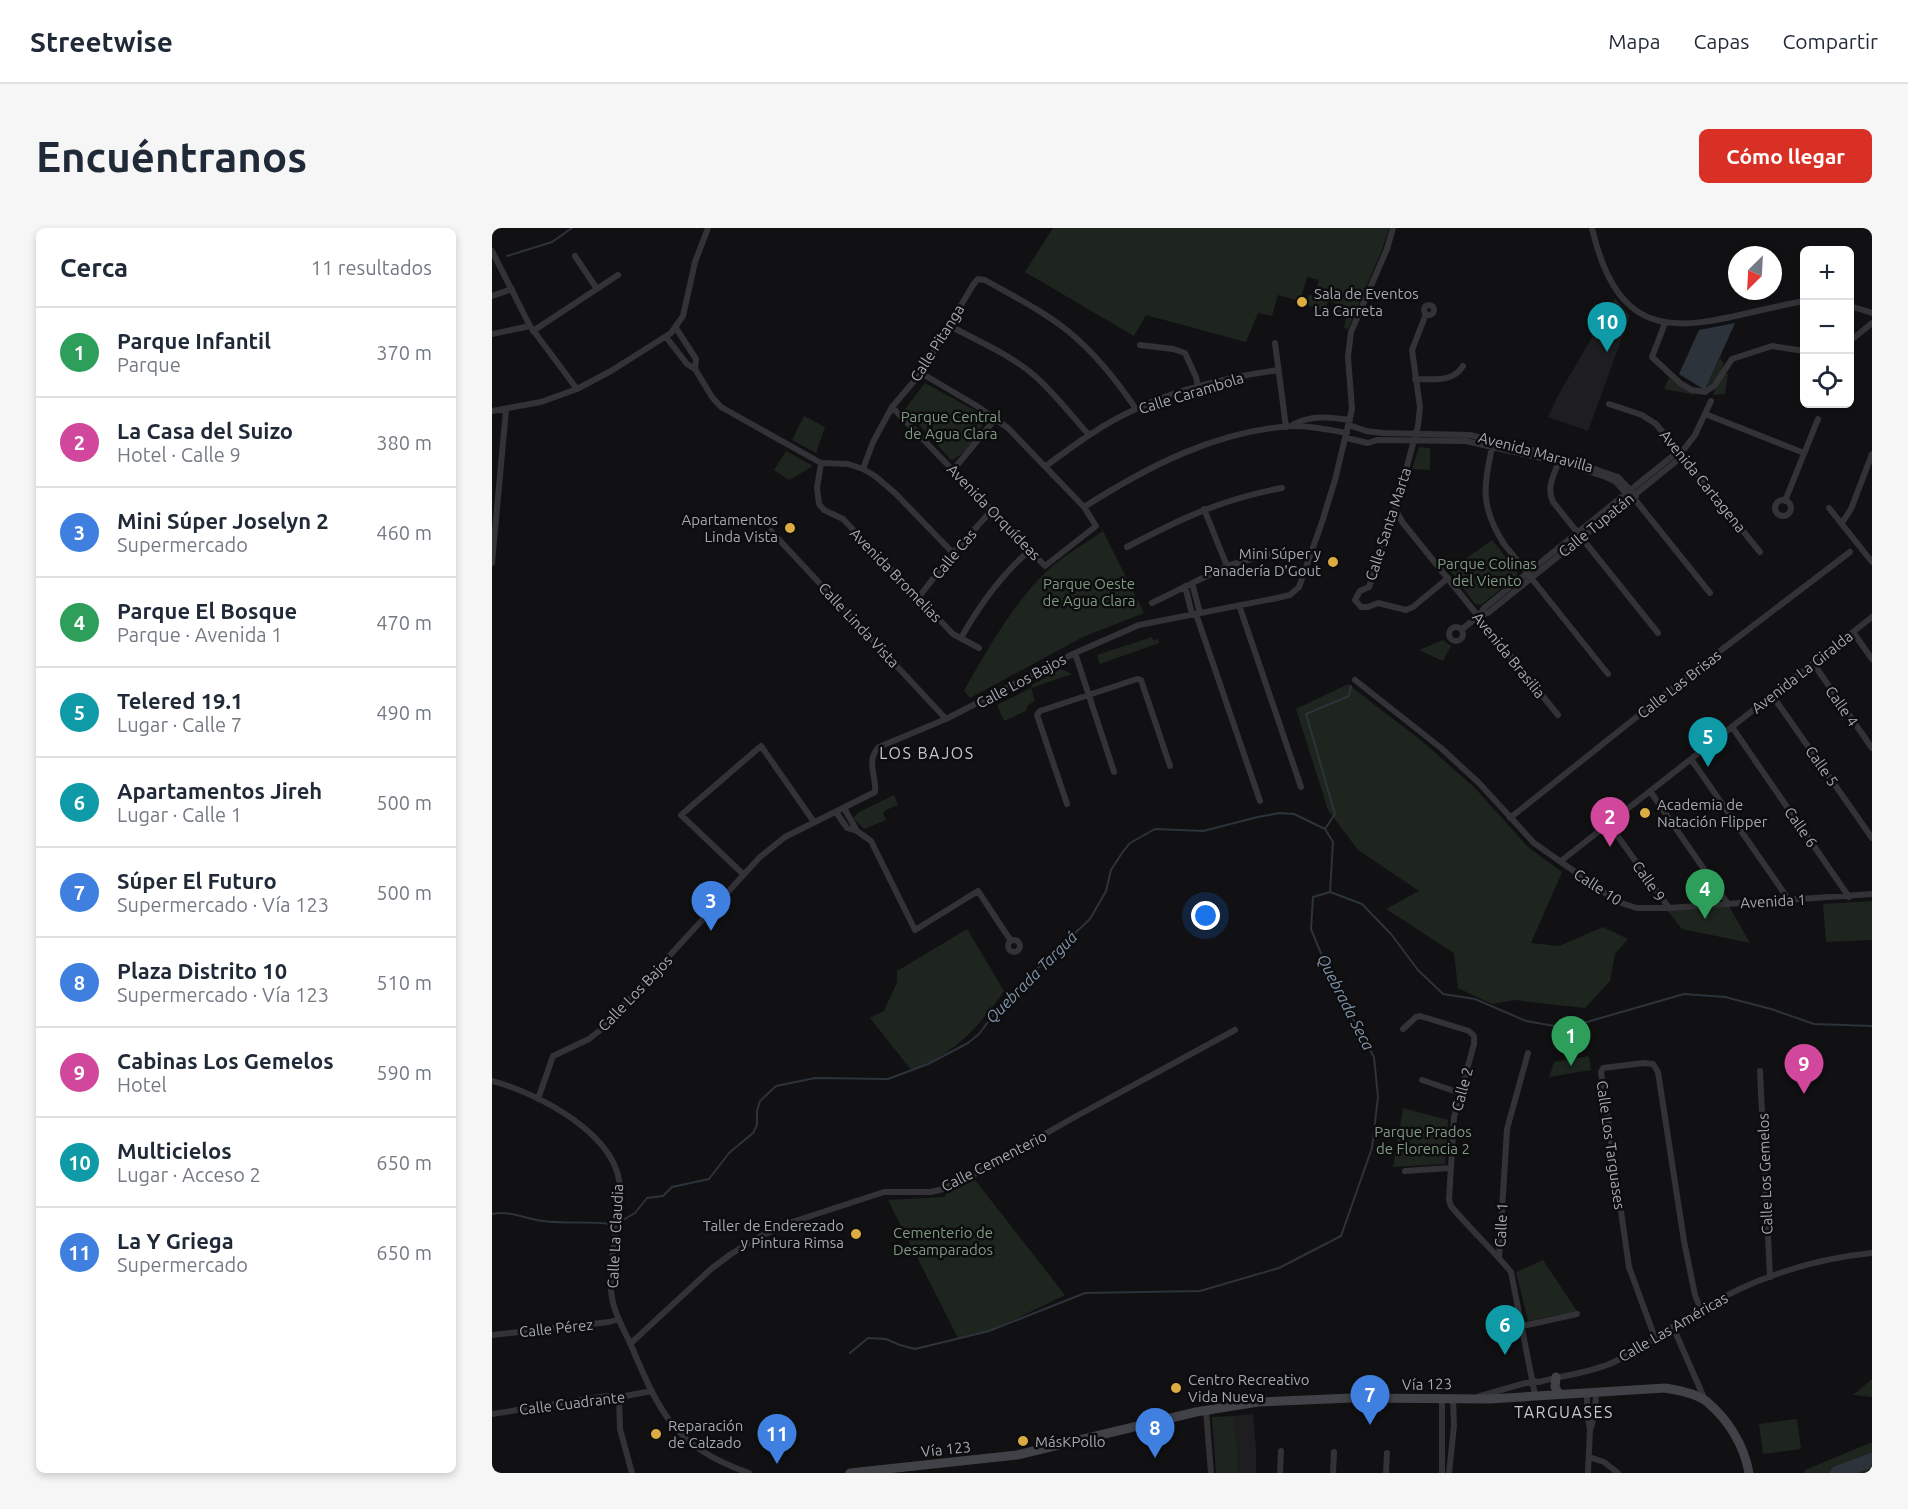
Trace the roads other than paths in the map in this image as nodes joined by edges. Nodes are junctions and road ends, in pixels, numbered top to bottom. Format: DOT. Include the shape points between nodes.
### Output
graph roads {
  1 [pos="708,228"];
  2 [pos="1393,228"];
  3 [pos="1592,228"];
  4 [pos="492,251"];
  5 [pos="575,256"];
  6 [pos="618,275"];
  7 [pos="512,289"];
  8 [pos="597,289"];
  9 [pos="492,296"];
  10 [pos="1800,302"];
  11 [pos="1854,307"];
  12 [pos="1872,313"];
  13 [pos="1426,314"];
  14 [pos="1665,323"];
  15 [pos="1872,323"];
  16 [pos="950,326"];
  17 [pos="532,328"];
  18 [pos="676,328"];
  19 [pos="492,334"];
  20 [pos="666,337"];
  21 [pos="1854,338"];
  22 [pos="1275,343"];
  23 [pos="1140,345"];
  24 [pos="1800,350"];
  25 [pos="1463,366"];
  26 [pos="695,369"];
  27 [pos="1279,370"];
  28 [pos="921,373"];
  29 [pos="1416,379"];
  30 [pos="1198,387"];
  31 [pos="577,388"];
  32 [pos="1711,401"];
  33 [pos="1609,404"];
  34 [pos="892,407"];
  35 [pos="1136,408"];
  36 [pos="506,410"];
  37 [pos="492,411"];
  38 [pos="1705,414"];
  39 [pos="996,418"];
  40 [pos="1818,419"];
  41 [pos="1349,423"];
  42 [pos="1288,427"];
  43 [pos="1089,435"];
  44 [pos="1346,435"];
  45 [pos="1415,437"];
  46 [pos="1493,444"];
  47 [pos="1681,453"];
  48 [pos="1804,453"];
  49 [pos="1872,454"];
  50 [pos="1559,459"];
  51 [pos="820,463"];
  52 [pos="1046,466"];
  53 [pos="862,469"];
  54 [pos="953,470"];
  55 [pos="1281,488"];
  56 [pos="1630,493"];
  57 [pos="1785,501"];
  58 [pos="1084,507"];
  59 [pos="1829,508"];
  60 [pos="1204,509"];
  61 [pos="1395,509"];
  62 [pos="992,510"];
  63 [pos="1842,523"];
  64 [pos="771,531"];
  65 [pos="1579,534"];
  66 [pos="1127,547"];
  67 [pos="1030,550"];
  68 [pos="1284,550"];
  69 [pos="1760,552"];
  70 [pos="1850,552"];
  71 [pos="953,553"];
  72 [pos="1872,560"];
  73 [pos="492,563"];
  74 [pos="1227,566"];
  75 [pos="1529,575"];
  76 [pos="1448,578"];
  77 [pos="1192,583"];
  78 [pos="1185,586"];
  79 [pos="1710,593"];
  80 [pos="918,598"];
  81 [pos="1152,603"];
  82 [pos="1239,605"];
  83 [pos="1196,614"];
  84 [pos="1479,616"];
  85 [pos="1872,617"];
  86 [pos="1462,629"];
  87 [pos="1853,632"];
  88 [pos="1658,633"];
  89 [pos="961,638"];
  90 [pos="979,648"];
  91 [pos="1075,653"];
  92 [pos="1872,659"];
  93 [pos="1813,663"];
  94 [pos="1608,674"];
  95 [pos="1355,680"];
  96 [pos="1088,694"];
  97 [pos="1772,695"];
  98 [pos="1558,715"];
  99 [pos="946,719"];
  100 [pos="1732,727"];
  101 [pos="1872,748"];
  102 [pos="1691,759"];
  103 [pos="1170,766"];
  104 [pos="1114,772"];
  105 [pos="1301,787"];
  106 [pos="1650,791"];
  107 [pos="1260,801"];
  108 [pos="1067,804"];
  109 [pos="844,808"];
  110 [pos="836,812"];
  111 [pos="1510,818"];
  112 [pos="814,822"];
  113 [pos="1609,824"];
  114 [pos="857,831"];
  115 [pos="1872,838"];
  116 [pos="1561,861"];
  117 [pos="743,874"];
  118 [pos="1872,894"];
  119 [pos="1849,897"];
  120 [pos="1789,900"];
  121 [pos="1728,904"];
  122 [pos="1638,908"];
  123 [pos="1669,908"];
  124 [pos="1011,940"];
  125 [pos="1403,1029"];
  126 [pos="1235,1030"];
  127 [pos="1528,1053"];
  128 [pos="1760,1071"];
  129 [pos="1422,1080"];
  130 [pos="492,1081"];
  131 [pos="1460,1093"];
  132 [pos="538,1099"];
  133 [pos="1450,1168"];
  134 [pos="1405,1171"];
  135 [pos="1872,1253"];
  136 [pos="1499,1258"];
  137 [pos="1770,1277"];
  138 [pos="1701,1310"];
  139 [pos="1577,1314"];
  140 [pos="619,1319"];
  141 [pos="1522,1326"];
  142 [pos="1673,1327"];
  143 [pos="492,1335"];
  144 [pos="1655,1338"];
  145 [pos="630,1344"];
  146 [pos="1556,1377"];
  147 [pos="1533,1381"];
  148 [pos="652,1391"];
  149 [pos="1592,1393"];
  150 [pos="1559,1394"];
  151 [pos="1535,1395"];
  152 [pos="619,1397"];
  153 [pos="1472,1398"];
  154 [pos="1453,1399"];
  155 [pos="1442,1400"];
  156 [pos="1705,1400"];
  157 [pos="1206,1410"];
  158 [pos="492,1414"];
  159 [pos="1442,1417"];
  160 [pos="1454,1417"];
  161 [pos="1281,1451"];
  162 [pos="1334,1452"];
  163 [pos="1387,1453"];
  164 [pos="1445,1456"];
  165 [pos="1589,1457"];
  166 [pos="632,1473"];
  167 [pos="750,1473"];
  168 [pos="850,1473"];
  169 [pos="1211,1473"];
  170 [pos="1280,1473"];
  171 [pos="1333,1473"];
  172 [pos="1386,1473"];
  173 [pos="1442,1473"];
  174 [pos="1449,1473"];
  175 [pos="1588,1473"];
  176 [pos="1618,1473"];
  177 [pos="1749,1473"];
  1 -- 18 [label="street"];
  2 -- 41 [label="street, Calle Los Bajos" via="1351,332 1348,357 1353,401"];
  3 -- 14 [label="street" via="1603,262 1625,302 1639,314"];
  4 -- 7 [label="street"];
  5 -- 8 [label="street"];
  6 -- 8 [label="street"];
  7 -- 9 [label="street"];
  7 -- 17 [label="street"];
  8 -- 17 [label="street"];
  10 -- 14 [label="street" via="1702,322"];
  11 -- 12 [label="street"];
  13 -- 29 [label="street, Calle Santa Marta" via="1412,350"];
  14 -- 24 [label="street" via="1652,357 1680,383 1705,393 1732,359 1772,346"];
  15 -- 21 [label="street"];
  16 -- 28 [label="street, Calle Pitanga"];
  16 -- 35 [label="street, Calle Pitanga" via="973,285 978,279 985,280 1067,330 1118,383"];
  16 -- 43 [label="street" via="1034,375"];
  17 -- 19 [label="street"];
  17 -- 31 [label="street"];
  18 -- 20 [label="street"];
  18 -- 26 [label="street" via="696,359"];
  20 -- 26 [label="street"];
  20 -- 31 [label="street"];
  22 -- 27 [label="street"];
  23 -- 30 [label="street" via="1185,353"];
  25 -- 29 [label="street" via="1453,377"];
  26 -- 51 [label="street" via="721,407"];
  27 -- 30 [label="street, Calle Carambola"];
  27 -- 42 [label="street"];
  28 -- 34 [label="street, Calle Pitanga"];
  28 -- 39 [label="street"];
  29 -- 45 [label="street, Calle Santa Marta" via="1420,407"];
  30 -- 35 [label="street, Calle Carambola"];
  31 -- 36 [label="street"];
  32 -- 38 [label="street, Calle Tupatán"];
  33 -- 47 [label="street, Avenida Cartagena" via="1650,419"];
  34 -- 53 [label="street, Calle Pitanga"];
  34 -- 54 [label="street, Avenida Orquídeas"];
  35 -- 43 [label="street, Calle Carambola"];
  36 -- 37 [label="street"];
  36 -- 73 [label="street"];
  38 -- 47 [label="street, Calle Tupatán"];
  38 -- 48 [label="street"];
  39 -- 52 [label="street"];
  39 -- 54 [label="street"];
  40 -- 48 [label="street"];
  41 -- 42 [label="street, Avenida Maravilla" via="1323,417"];
  41 -- 44 [label="street, Calle Los Bajos"];
  41 -- 45 [label="street, Avenida Maravilla" via="1366,431"];
  42 -- 44 [label="street, Avenida Maravilla"];
  42 -- 58 [label="street" via="1193,449 1131,477"];
  43 -- 52 [label="street, Calle Carambola"];
  44 -- 45 [label="street, Avenida Maravilla" via="1368,444"];
  44 -- 82 [label="street, Calle Los Bajos" via="1299,587 1290,595"];
  45 -- 46 [label="street, Avenida Maravilla" via="1470,435"];
  45 -- 61 [label="street, Calle Santa Marta"];
  46 -- 50 [label="street, Avenida Maravilla"];
  46 -- 75 [label="street" via="1484,490 1488,514 1503,544"];
  47 -- 56 [label="street, Calle Tupatán" via="1679,459"];
  47 -- 69 [label="street, Avenida Cartagena"];
  48 -- 57 [label="street"];
  49 -- 63 [label="street"];
  50 -- 56 [label="street, Avenida Maravilla" via="1606,477"];
  50 -- 65 [label="street" via="1550,495"];
  51 -- 53 [label="street"];
  51 -- 80 [label="street, Avenida Bromelias" via="819,504 843,519"];
  52 -- 58 [label="street"];
  53 -- 71 [label="street" via="895,493"];
  54 -- 62 [label="street, Avenida Orquídeas"];
  55 -- 60 [label="street"];
  56 -- 65 [label="street, Calle Tupatán"];
  56 -- 79 [label="street, Avenida Maravilla"];
  58 -- 67 [label="street, Avenida Orquídeas" via="1096,526 1045,566"];
  59 -- 63 [label="street"];
  60 -- 66 [label="street"];
  60 -- 74 [label="street"];
  61 -- 76 [label="street, Avenida Brasilia"];
  61 -- 76 [label="street, Calle Santa Marta" via="1369,587 1358,594 1356,603 1364,607 1378,603 1406,610"];
  62 -- 67 [label="street, Avenida Orquídeas"];
  62 -- 71 [label="street, Calle Cas"];
  63 -- 72 [label="street"];
  64 -- 99 [label="street, Calle Linda Vista"];
  65 -- 75 [label="street, Calle Tupatán"];
  65 -- 88 [label="street"];
  67 -- 89 [label="street" via="995,584"];
  68 -- 74 [label="street"];
  70 -- 111 [label="street, Calle Las Brisas"];
  71 -- 80 [label="street, Calle Cas"];
  74 -- 77 [label="street"];
  75 -- 84 [label="street, Calle Tupatán" via="1488,613"];
  75 -- 94 [label="street"];
  76 -- 84 [label="street, Avenida Brasilia"];
  77 -- 78 [label="street"];
  77 -- 83 [label="street"];
  78 -- 81 [label="street"];
  78 -- 83 [label="street"];
  80 -- 89 [label="street, Avenida Bromelias"];
  82 -- 83 [label="street, Calle Los Bajos"];
  82 -- 105 [label="street"];
  83 -- 91 [label="street, Calle Los Bajos" via="1139,625"];
  83 -- 107 [label="street"];
  84 -- 86 [label="street, Calle Tupatán"];
  84 -- 98 [label="street, Avenida Brasilia"];
  85 -- 87 [label="street, Avenida La Giralda"];
  87 -- 92 [label="street"];
  87 -- 93 [label="street, Avenida La Giralda"];
  89 -- 90 [label="street, Avenida Bromelias"];
  91 -- 96 [label="street"];
  91 -- 99 [label="street, Calle Los Bajos"];
  93 -- 97 [label="street, Avenida La Giralda"];
  93 -- 101 [label="street, Calle 4"];
  95 -- 111 [label="street" via="1441,748"];
  96 -- 103 [label="street" via="1141,680"];
  96 -- 104 [label="street"];
  96 -- 108 [label="street" via="1037,715"];
  97 -- 100 [label="street, Avenida La Giralda"];
  97 -- 115 [label="street, Calle 5"];
  99 -- 109 [label="street, Calle Los Bajos" via="875,751 875,792"];
  100 -- 102 [label="street, Avenida La Giralda"];
  100 -- 119 [label="street, Calle 6"];
  102 -- 106 [label="street, Avenida La Giralda"];
  102 -- 120 [label="street"];
  106 -- 113 [label="street, Avenida La Giralda"];
  106 -- 121 [label="street"];
  109 -- 110 [label="street, Calle Los Bajos"];
  109 -- 114 [label="street"];
  110 -- 112 [label="street, Calle Los Bajos"];
  110 -- 114 [label="street" via="847,828"];
  111 -- 116 [label="street" via="1534,843"];
  112 -- 117 [label="street, Calle Los Bajos" via="773,845"];
  112 -- 117 [label="street" via="761,746 681,815"];
  113 -- 116 [label="street, Avenida La Giralda"];
  113 -- 123 [label="street, Calle 9"];
  114 -- 124 [label="street" via="871,841 915,930 978,891"];
  116 -- 122 [label="street, Calle 10" via="1608,897"];
  117 -- 132 [label="street, Calle Los Bajos" via="604,1027 589,1040 553,1056"];
  118 -- 119 [label="street, Avenida 1"];
  119 -- 120 [label="street, Avenida 1"];
  120 -- 121 [label="street, Avenida 1"];
  121 -- 123 [label="street, Avenida 1"];
  122 -- 123 [label="street, Avenida 1"];
  125 -- 131 [label="street, Calle 2" via="1420,1016 1474,1036"];
  126 -- 145 [label="street, Calle Cementerio" via="943,1189 884,1192 761,1236 711,1269"];
  127 -- 136 [label="street, Calle 1" via="1507,1129"];
  128 -- 137 [label="street, Calle Los Gemelos"];
  129 -- 131 [label="street"];
  130 -- 132 [label="street, Calle La Claudia"];
  131 -- 133 [label="street, Calle 2"];
  132 -- 140 [label="street, Calle La Claudia" via="583,1126 604,1149 617,1172 620,1198 611,1294"];
  133 -- 134 [label="street"];
  133 -- 136 [label="street, Calle 2" via="1451,1206"];
  135 -- 137 [label="street, Calle Las Américas" via="1841,1257"];
  136 -- 141 [label="street, Calle 1" via="1511,1272"];
  137 -- 138 [label="street, Calle Las Américas"];
  138 -- 142 [label="street, Calle Las Américas"];
  138 -- 144 [label="street, Calle Los Targuases" via="1684,1241 1658,1072 1653,1065 1644,1063 1603,1068 1629,1267"];
  139 -- 141 [label="street"];
  140 -- 143 [label="street, Calle Pérez"];
  140 -- 145 [label="street, Calle La Claudia"];
  141 -- 147 [label="street, Calle 1"];
  142 -- 144 [label="street, Calle Las Américas"];
  142 -- 156 [label="street"];
  144 -- 146 [label="street, Calle Las Américas" via="1611,1363"];
  145 -- 148 [label="street, Calle La Claudia"];
  146 -- 147 [label="street, Calle Las Américas"];
  146 -- 150 [label="main road"];
  147 -- 151 [label="street, Calle 1"];
  147 -- 153 [label="street, Calle Las Américas"];
  148 -- 152 [label="street, Calle Cuadrante"];
  148 -- 167 [label="street, Calle La Claudia" via="667,1419 686,1439 713,1458"];
  149 -- 150 [label="main road, Vía 123"];
  149 -- 156 [label="main road, Vía 123" via="1665,1388"];
  149 -- 165 [label="street" via="1587,1413"];
  150 -- 151 [label="main road, Vía 123"];
  151 -- 153 [label="main road, Vía 123"];
  152 -- 158 [label="street, Calle Cuadrante"];
  152 -- 166 [label="street" via="620,1429"];
  153 -- 154 [label="main road, Vía 123"];
  154 -- 155 [label="main road, Vía 123"];
  154 -- 160 [label="street"];
  155 -- 157 [label="main road, Vía 123" via="1288,1399"];
  155 -- 159 [label="street"];
  156 -- 177 [label="main road, Vía 123" via="1737,1437"];
  157 -- 168 [label="main road, Vía 123" via="1017,1455"];
  157 -- 169 [label="street"];
  159 -- 160 [label="street"];
  159 -- 164 [label="street"];
  160 -- 164 [label="street"];
  161 -- 170 [label="street"];
  162 -- 171 [label="street"];
  163 -- 172 [label="street"];
  164 -- 173 [label="street"];
  164 -- 174 [label="street"];
  165 -- 175 [label="street"];
  165 -- 176 [label="street"];
}
